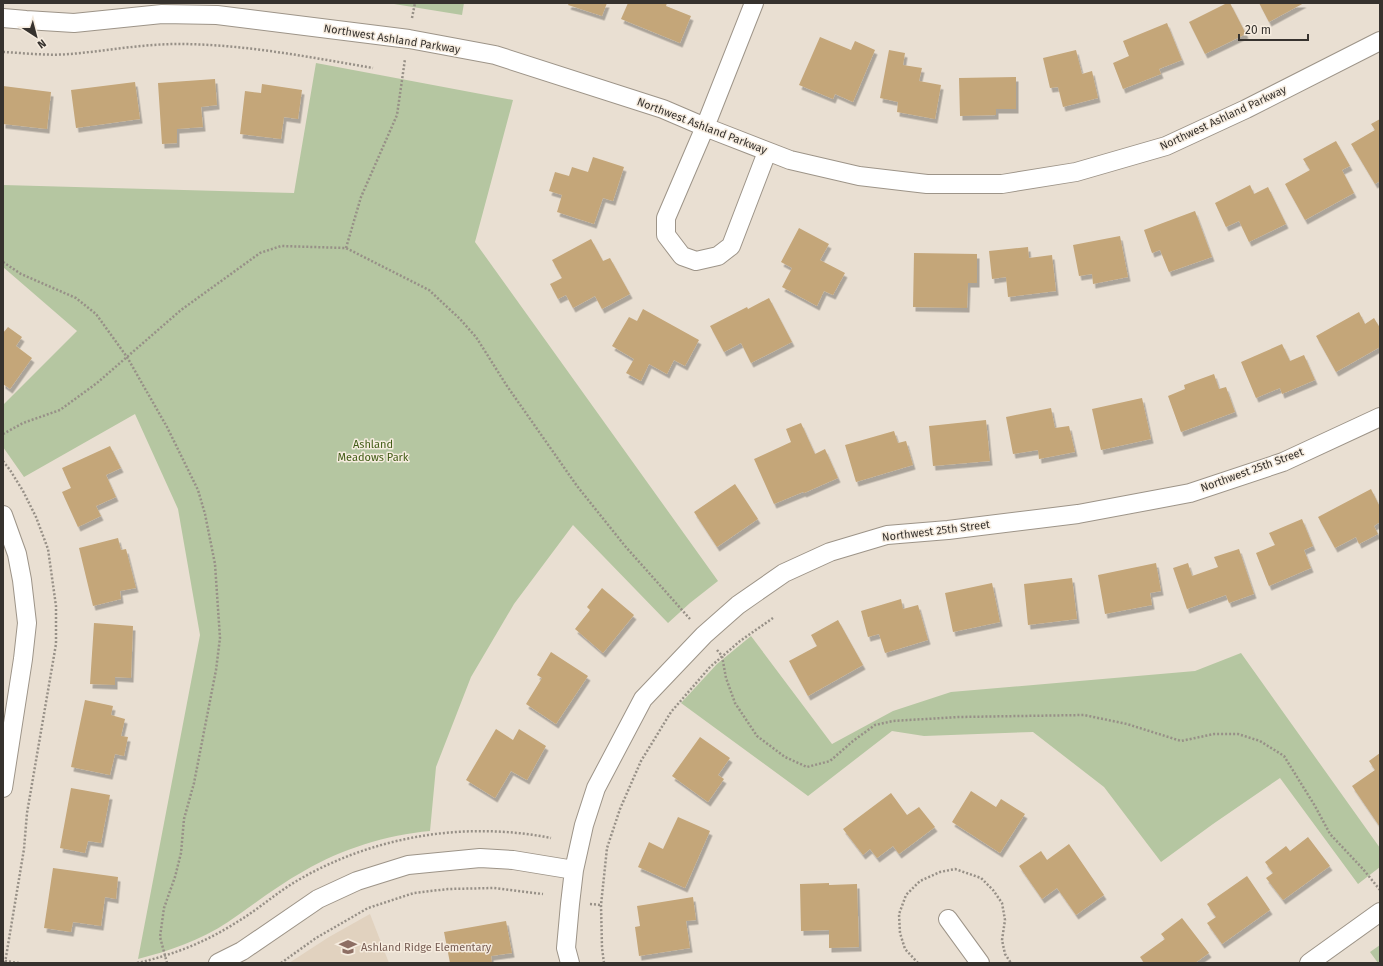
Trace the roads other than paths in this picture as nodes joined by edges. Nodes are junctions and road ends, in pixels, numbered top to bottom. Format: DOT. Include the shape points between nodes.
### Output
graph roads {
  1 [pos="754,3"];
  2 [pos="3,18"];
  3 [pos="1380,41"];
  4 [pos="705,127"];
  5 [pos="767,152"];
  6 [pos="1380,417"];
  7 [pos="3,515"];
  8 [pos="3,788"];
  9 [pos="574,870"];
  10 [pos="1380,912"];
  11 [pos="948,919"];
  12 [pos="218,963"];
  13 [pos="570,963"];
  14 [pos="980,963"];
  15 [pos="1308,963"];
  1 -- 4 [label="street"];
  2 -- 4 [label="street, Northwest Ashland Parkway" via="74,23 162,14 217,15 409,39 495,55 663,109"];
  3 -- 5 [label="street, Northwest Ashland Parkway" via="1246,109 1166,146 1076,172 1002,184 927,184 859,176"];
  4 -- 5 [label="street, Northwest Ashland Parkway"];
  4 -- 5 [label="street" via="666,218 666,236 682,256 696,261 718,256 731,246"];
  6 -- 9 [label="street, Northwest 25th Street" via="1283,462 1190,493 1078,514 887,535 830,552 784,573 738,605 704,635 642,698 596,788 584,825"];
  7 -- 8 [label="street" via="18,554 27,623"];
  9 -- 12 [label="street" via="513,860 480,858 408,865 357,881 318,899 242,951"];
  9 -- 13 [label="street, Northwest 25th Street" via="566,948"];
  10 -- 15 [label="street"];
  11 -- 14 [label="street"];
}
